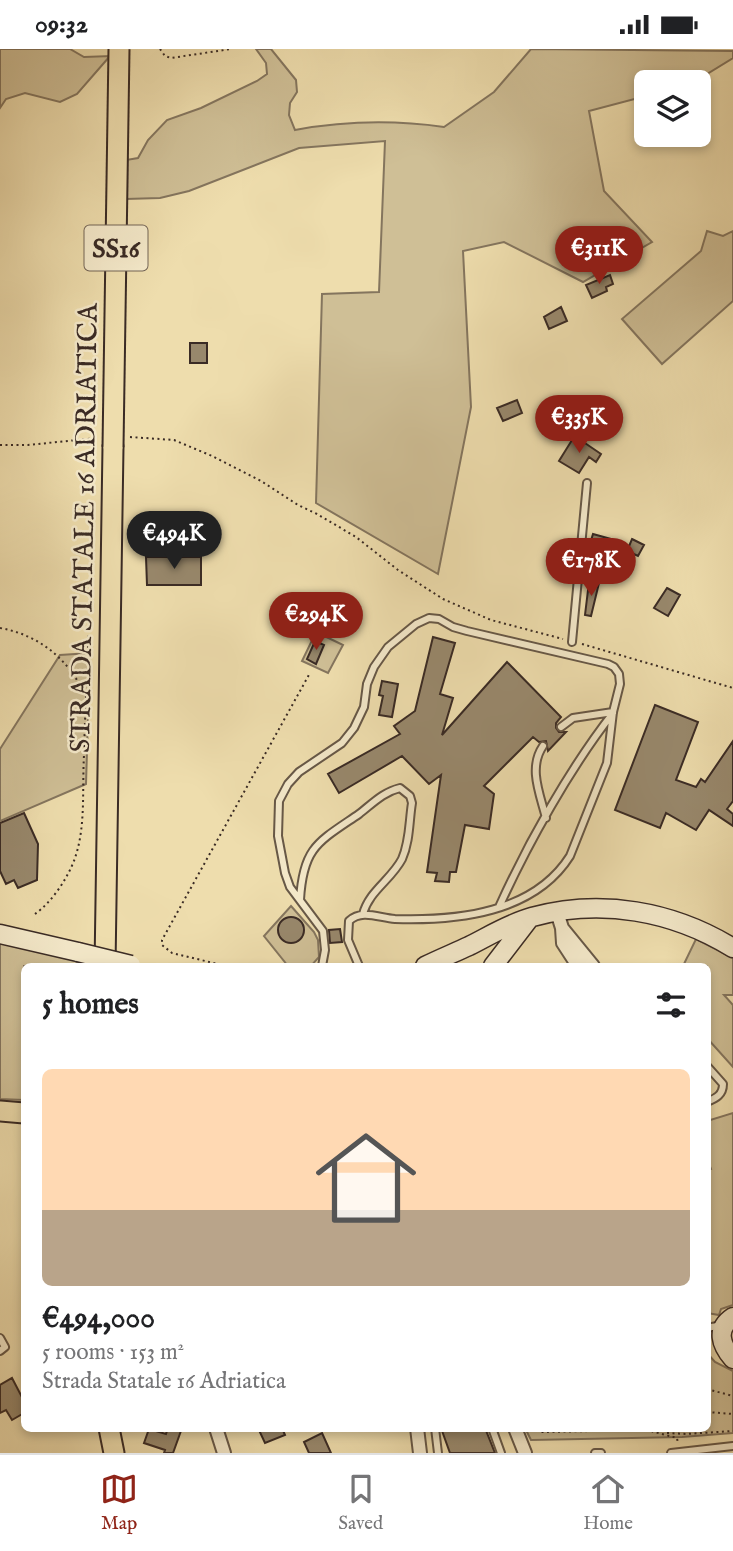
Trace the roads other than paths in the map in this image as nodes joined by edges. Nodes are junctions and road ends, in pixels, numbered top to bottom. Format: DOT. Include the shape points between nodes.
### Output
graph roads {
  1 [pos="119,49"];
  2 [pos="587,483"];
  3 [pos="572,642"];
  4 [pos="614,712"];
  5 [pos="561,727"];
  6 [pos="543,746"];
  7 [pos="546,818"];
  8 [pos="300,899"];
  9 [pos="499,907"];
  10 [pos="363,914"];
  11 [pos="530,917"];
  12 [pos="559,920"];
  13 [pos="0,934"];
  14 [pos="733,949"];
  15 [pos="105,963"];
  16 [pos="126,963"];
  17 [pos="323,963"];
  18 [pos="358,963"];
  19 [pos="431,963"];
  20 [pos="495,963"];
  21 [pos="576,963"];
  22 [pos="591,963"];
  23 [pos="711,1070"];
  24 [pos="711,1100"];
  25 [pos="721,1323"];
  26 [pos="0,1338"];
  27 [pos="0,1351"];
  28 [pos="733,1359"];
  29 [pos="110,1432"];
  30 [pos="217,1432"];
  31 [pos="417,1432"];
  32 [pos="435,1432"];
  33 [pos="493,1432"];
  34 [pos="517,1432"];
  35 [pos="733,1446"];
  36 [pos="679,1452"];
  37 [pos="114,1453"];
  38 [pos="224,1453"];
  39 [pos="420,1453"];
  40 [pos="438,1453"];
  41 [pos="501,1453"];
  42 [pos="525,1453"];
  43 [pos="595,1453"];
  44 [pos="601,1453"];
  45 [pos="671,1453"];
  1 -- 15 [label="main road, STRADA STATALE 16 ADRIATICA / SS16, bridge"];
  2 -- 3 [label="lane"];
  4 -- 5 [label="lane" via="573,718"];
  4 -- 7 [label="lane" via="592,739"];
  4 -- 8 [label="lane" via="620,684 614,667 467,631 439,619 416,624 388,647 374,667 354,728 342,743 299,772 279,801 278,836 285,873"];
  4 -- 9 [label="lane" via="607,763 570,856 553,878"];
  6 -- 7 [label="lane" via="535,775"];
  7 -- 9 [label="lane"];
  8 -- 10 [label="lane" via="304,866 317,846 379,797 400,788 412,803 406,847"];
  8 -- 17 [label="lane" via="323,930"];
  9 -- 10 [label="lane" via="475,915 428,920"];
  10 -- 18 [label="lane" via="349,921 347,929"];
  11 -- 12 [label="street"];
  11 -- 19 [label="street"];
  11 -- 20 [label="street"];
  12 -- 14 [label="street" via="586,908 646,912 680,921"];
  12 -- 21 [label="street" via="563,943"];
  12 -- 22 [label="street"];
  13 -- 16 [label="street, bridge"];
  23 -- 24 [label="lane" via="723,1090"];
  25 -- 28 [label="street" via="721,1339"];
  26 -- 27 [label="lane" via="5,1347"];
  29 -- 37 [label="main road"];
  30 -- 38 [label="street"];
  31 -- 39 [label="street"];
  32 -- 40 [label="lane"];
  33 -- 41 [label="lane"];
  34 -- 42 [label="street"];
  35 -- 36 [label="lane"];
  36 -- 45 [label="lane"];
  43 -- 44 [label="lane"];
}
